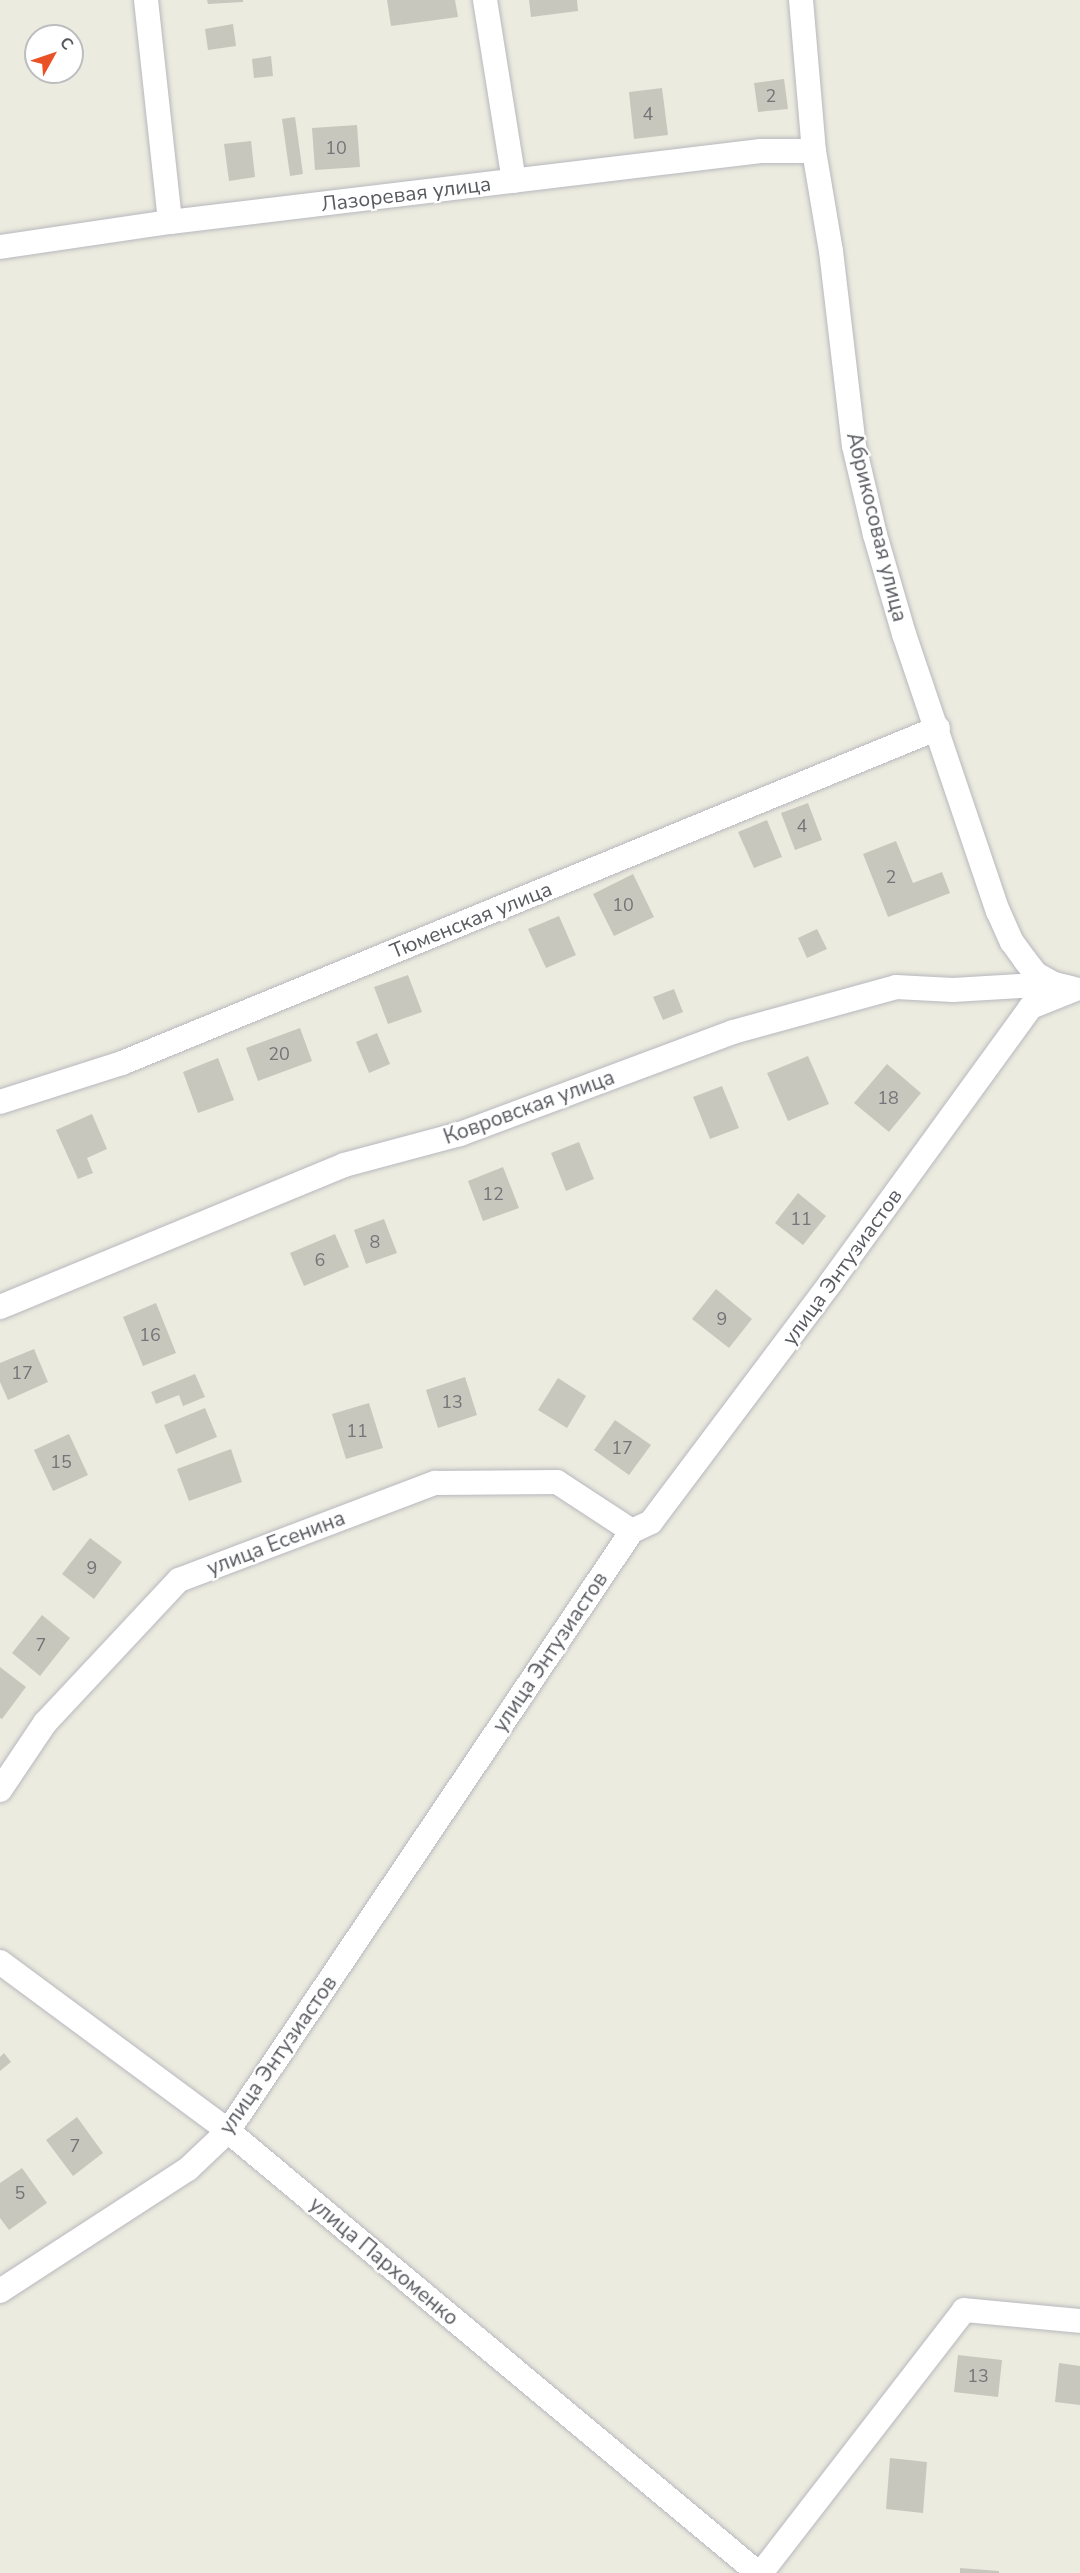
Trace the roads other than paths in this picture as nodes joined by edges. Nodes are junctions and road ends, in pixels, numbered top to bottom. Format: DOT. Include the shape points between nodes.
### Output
graph roads {
  1 [pos="146,0"];
  2 [pos="485,0"];
  3 [pos="801,0"];
  4 [pos="814,151"];
  5 [pos="514,181"];
  6 [pos="170,222"];
  7 [pos="0,247"];
  8 [pos="938,728"];
  9 [pos="1070,987"];
  10 [pos="0,1102"];
  11 [pos="0,1307"];
  12 [pos="632,1531"];
  13 [pos="0,1790"];
  14 [pos="0,1962"];
  15 [pos="228,2131"];
  16 [pos="0,2290"];
  17 [pos="1080,2321"];
  18 [pos="760,2573"];
  1 -- 6 [label="street"];
  2 -- 5 [label="street"];
  3 -- 4 [label="street, Абрикосовая улица"];
  4 -- 5 [label="street, Лазоревая улица" via="761,151"];
  4 -- 8 [label="street, Абрикосовая улица" via="831,252 854,446 904,634"];
  5 -- 6 [label="street, Лазоревая улица"];
  6 -- 7 [label="street, Лазоревая улица"];
  8 -- 9 [label="street, Абрикосовая улица" via="998,911 1012,942 1036,974"];
  8 -- 10 [label="street, Тюменская улица" via="122,1063"];
  9 -- 11 [label="street, Ковровская улица" via="896,987 733,1032 460,1134 344,1165"];
  9 -- 12 [label="street, улица Энтузиастов" via="1031,1006 651,1522"];
  12 -- 13 [label="street, улица Есенина" via="557,1482 435,1484 178,1580 45,1723"];
  12 -- 15 [label="street, улица Энтузиастов"];
  14 -- 15 [label="street, улица Пархоменко"];
  15 -- 16 [label="street, улица Энтузиастов" via="188,2169"];
  15 -- 18 [label="street, улица Пархоменко"];
  17 -- 18 [label="street" via="964,2310"];
}
